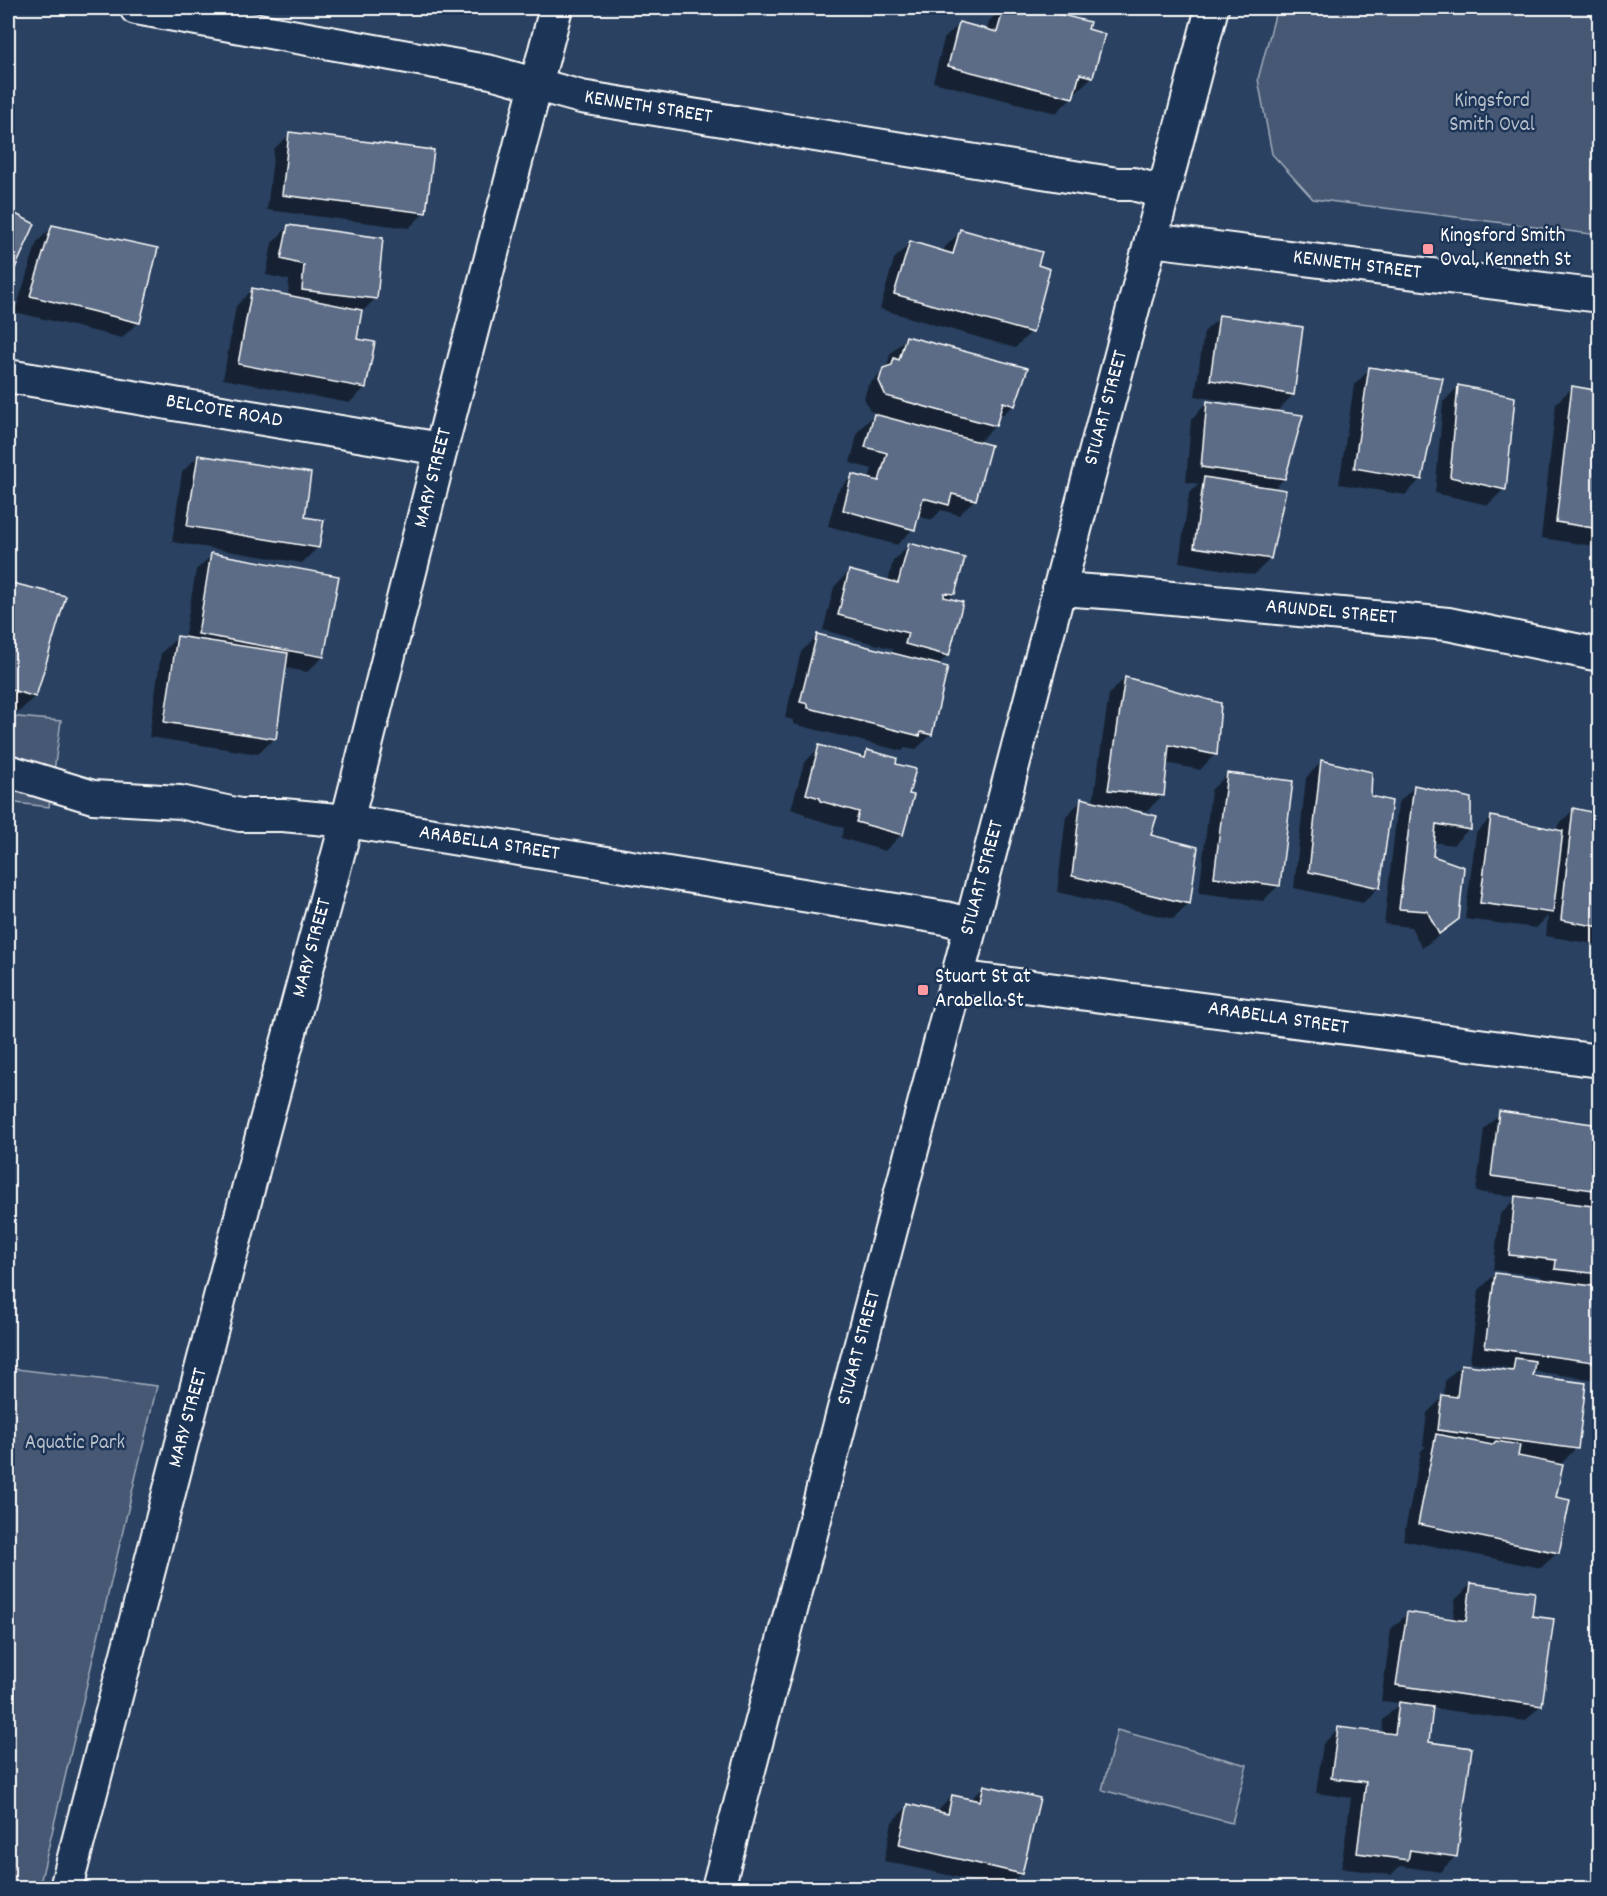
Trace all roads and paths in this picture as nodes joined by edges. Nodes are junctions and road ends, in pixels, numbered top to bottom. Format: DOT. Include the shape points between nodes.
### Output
graph roads {
  1 [pos="136,8"];
  2 [pos="556,8"];
  3 [pos="1212,8"];
  4 [pos="536,85"];
  5 [pos="1163,192"];
  6 [pos="1151,240"];
  7 [pos="1599,296"];
  8 [pos="8,376"];
  9 [pos="441,449"];
  10 [pos="1059,589"];
  11 [pos="1599,655"];
  12 [pos="8,771"];
  13 [pos="347,821"];
  14 [pos="971,925"];
  15 [pos="957,977"];
  16 [pos="1599,1061"];
  17 [pos="66,1888"];
  18 [pos="718,1888"];
  1 -- 4 [label="street, KENNETH STREET" via="491,72"];
  2 -- 4 [label="street, MARY STREET"];
  3 -- 5 [label="street, STUART STREET"];
  4 -- 5 [label="street, KENNETH STREET" via="581,97 1133,184"];
  4 -- 9 [label="street, MARY STREET"];
  5 -- 6 [label="street, STUART STREET"];
  6 -- 7 [label="street, KENNETH STREET"];
  6 -- 10 [label="street, STUART STREET"];
  8 -- 9 [label="street, BELCOTE ROAD"];
  9 -- 13 [label="street, MARY STREET"];
  10 -- 11 [label="street, ARUNDEL STREET" via="1448,624"];
  10 -- 14 [label="street, STUART STREET"];
  12 -- 13 [label="street, ARABELLA STREET" via="93,797 180,802 240,815"];
  13 -- 14 [label="street, ARABELLA STREET"];
  13 -- 17 [label="street, MARY STREET"];
  14 -- 15 [label="street, STUART STREET"];
  15 -- 16 [label="street, ARABELLA STREET"];
  15 -- 18 [label="street, STUART STREET"];
}
